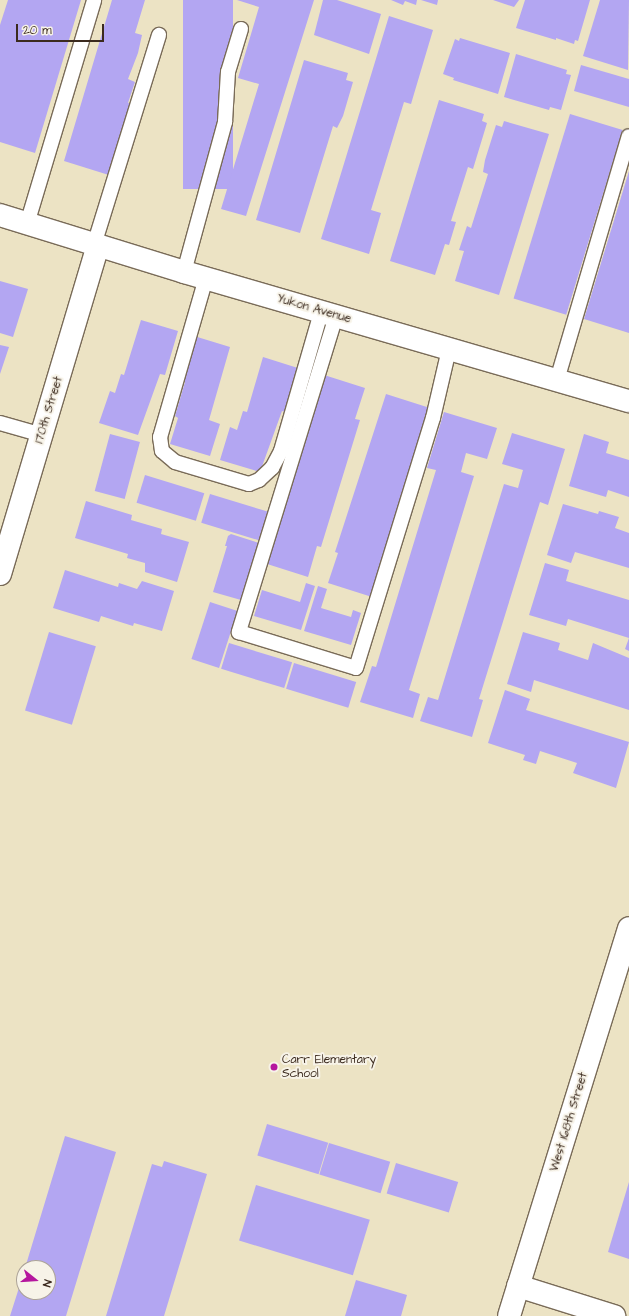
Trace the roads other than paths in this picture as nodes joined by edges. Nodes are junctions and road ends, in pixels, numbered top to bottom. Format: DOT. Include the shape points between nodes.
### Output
graph roads {
  1 [pos="94,0"];
  2 [pos="241,29"];
  3 [pos="159,35"];
  4 [pos="629,136"];
  5 [pos="0,215"];
  6 [pos="27,224"];
  7 [pos="96,246"];
  8 [pos="184,272"];
  9 [pos="206,278"];
  10 [pos="329,314"];
  11 [pos="449,349"];
  12 [pos="558,380"];
  13 [pos="629,401"];
  14 [pos="0,423"];
  15 [pos="42,435"];
  16 [pos="0,574"];
  17 [pos="629,928"];
  18 [pos="622,972"];
  19 [pos="518,1286"];
  20 [pos="509,1316"];
  21 [pos="614,1316"];
  1 -- 6 [label="lane"];
  2 -- 8 [label="lane" via="228,72 225,122"];
  3 -- 7 [label="lane"];
  4 -- 12 [label="lane"];
  5 -- 6 [label="street, Yukon Avenue"];
  6 -- 7 [label="street, Yukon Avenue"];
  7 -- 8 [label="street, Yukon Avenue"];
  7 -- 15 [label="street, 170th Street"];
  8 -- 9 [label="street, Yukon Avenue"];
  9 -- 10 [label="street, Yukon Avenue"];
  9 -- 10 [label="lane" via="160,437 162,451 175,462 249,484 259,480 272,468 281,451"];
  10 -- 11 [label="street, Yukon Avenue"];
  10 -- 11 [label="lane" via="239,632 356,668 430,425"];
  11 -- 12 [label="street, Yukon Avenue"];
  12 -- 13 [label="street, Yukon Avenue"];
  14 -- 15 [label="lane"];
  15 -- 16 [label="street, 170th Street"];
  17 -- 18 [label="street, West 168th Street"];
  18 -- 19 [label="street, West 168th Street"];
  19 -- 20 [label="street, West 168th Street"];
  19 -- 21 [label="street"];
}
